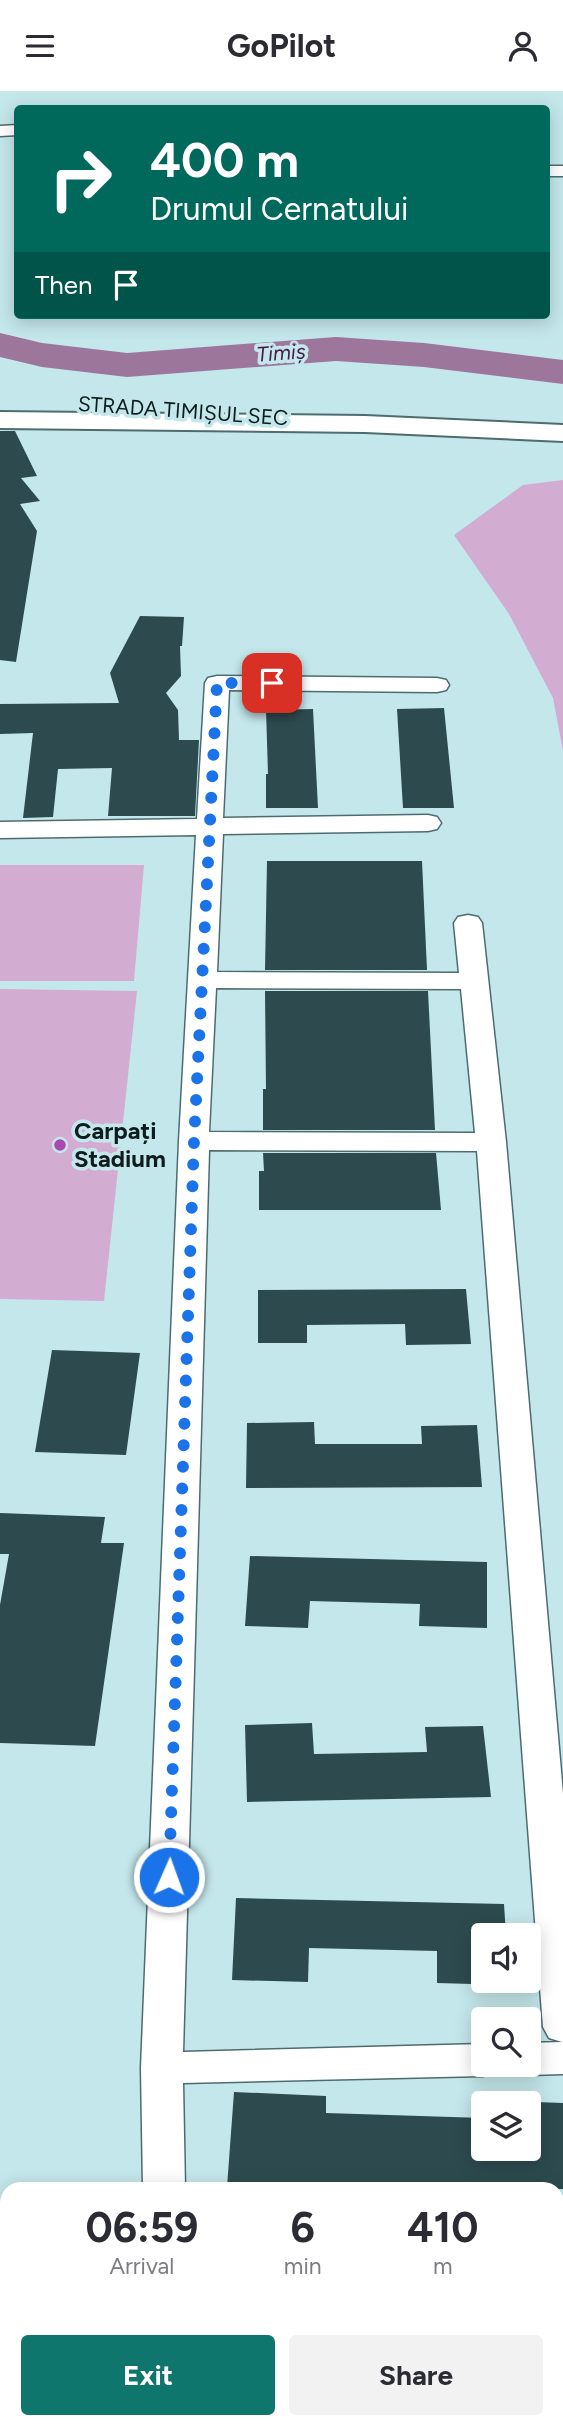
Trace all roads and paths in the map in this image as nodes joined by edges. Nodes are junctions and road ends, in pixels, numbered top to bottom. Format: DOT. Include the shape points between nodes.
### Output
graph roads {
  1 [pos="0,399"];
  2 [pos="0,420"];
  3 [pos="366,424"];
  4 [pos="563,433"];
  5 [pos="437,685"];
  6 [pos="428,823"];
  7 [pos="211,826"];
  8 [pos="0,830"];
  9 [pos="468,923"];
  10 [pos="203,980"];
  11 [pos="474,981"];
  12 [pos="194,1141"];
  13 [pos="491,1142"];
  14 [pos="563,2027"];
  15 [pos="563,2058"];
  16 [pos="541,2059"];
  17 [pos="471,2060"];
  18 [pos="162,2068"];
  19 [pos="164,2182"];
  1 -- 3 [label="main road, STRADA TIMIȘUL SEC"];
  2 -- 3 [label="main road, STRADA TIMIȘUL SEC"];
  3 -- 4 [label="main road, STRADA TIMIȘUL SEC"];
  5 -- 7 [label="street" via="217,683"];
  6 -- 7 [label="street"];
  7 -- 8 [label="street"];
  7 -- 10 [label="street"];
  9 -- 11 [label="street"];
  10 -- 11 [label="street"];
  10 -- 12 [label="street"];
  11 -- 13 [label="street"];
  12 -- 13 [label="street"];
  12 -- 18 [label="street"];
  13 -- 14 [label="street"];
  15 -- 16 [label="street"];
  17 -- 18 [label="street"];
  18 -- 19 [label="street"];
}
